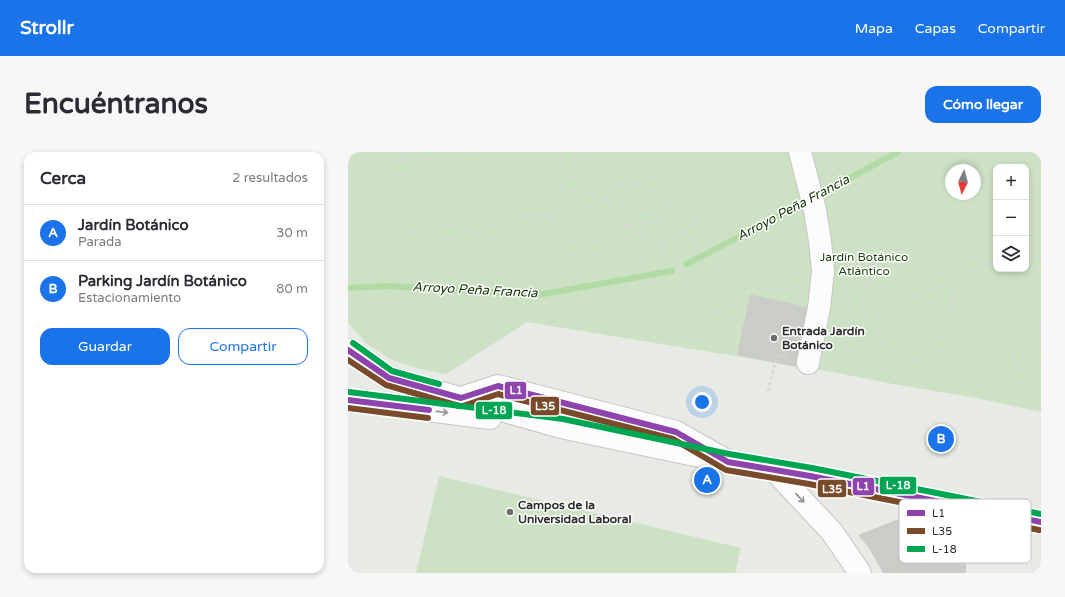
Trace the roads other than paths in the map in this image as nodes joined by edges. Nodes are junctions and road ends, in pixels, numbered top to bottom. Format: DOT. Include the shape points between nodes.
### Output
graph roads {
  1 [pos="800,152"];
  2 [pos="348,350"];
  3 [pos="808,362"];
  4 [pos="461,398"];
  5 [pos="348,400"];
  6 [pos="561,427"];
  7 [pos="728,462"];
  8 [pos="774,470"];
  9 [pos="923,499"];
  10 [pos="1031,520"];
  11 [pos="1041,522"];
  12 [pos="860,573"];
  1 -- 3 [label="main road" via="820,241 822,274 819,308"];
  2 -- 4 [label="main road" via="389,378"];
  4 -- 6 [label="main road"];
  4 -- 7 [label="main road" via="498,386 676,432"];
  5 -- 6 [label="main road, one-way"];
  6 -- 7 [label="main road"];
  7 -- 8 [label="main road"];
  8 -- 9 [label="main road"];
  8 -- 12 [label="main road, one-way" via="832,532"];
  10 -- 11 [label="main road"];
}
